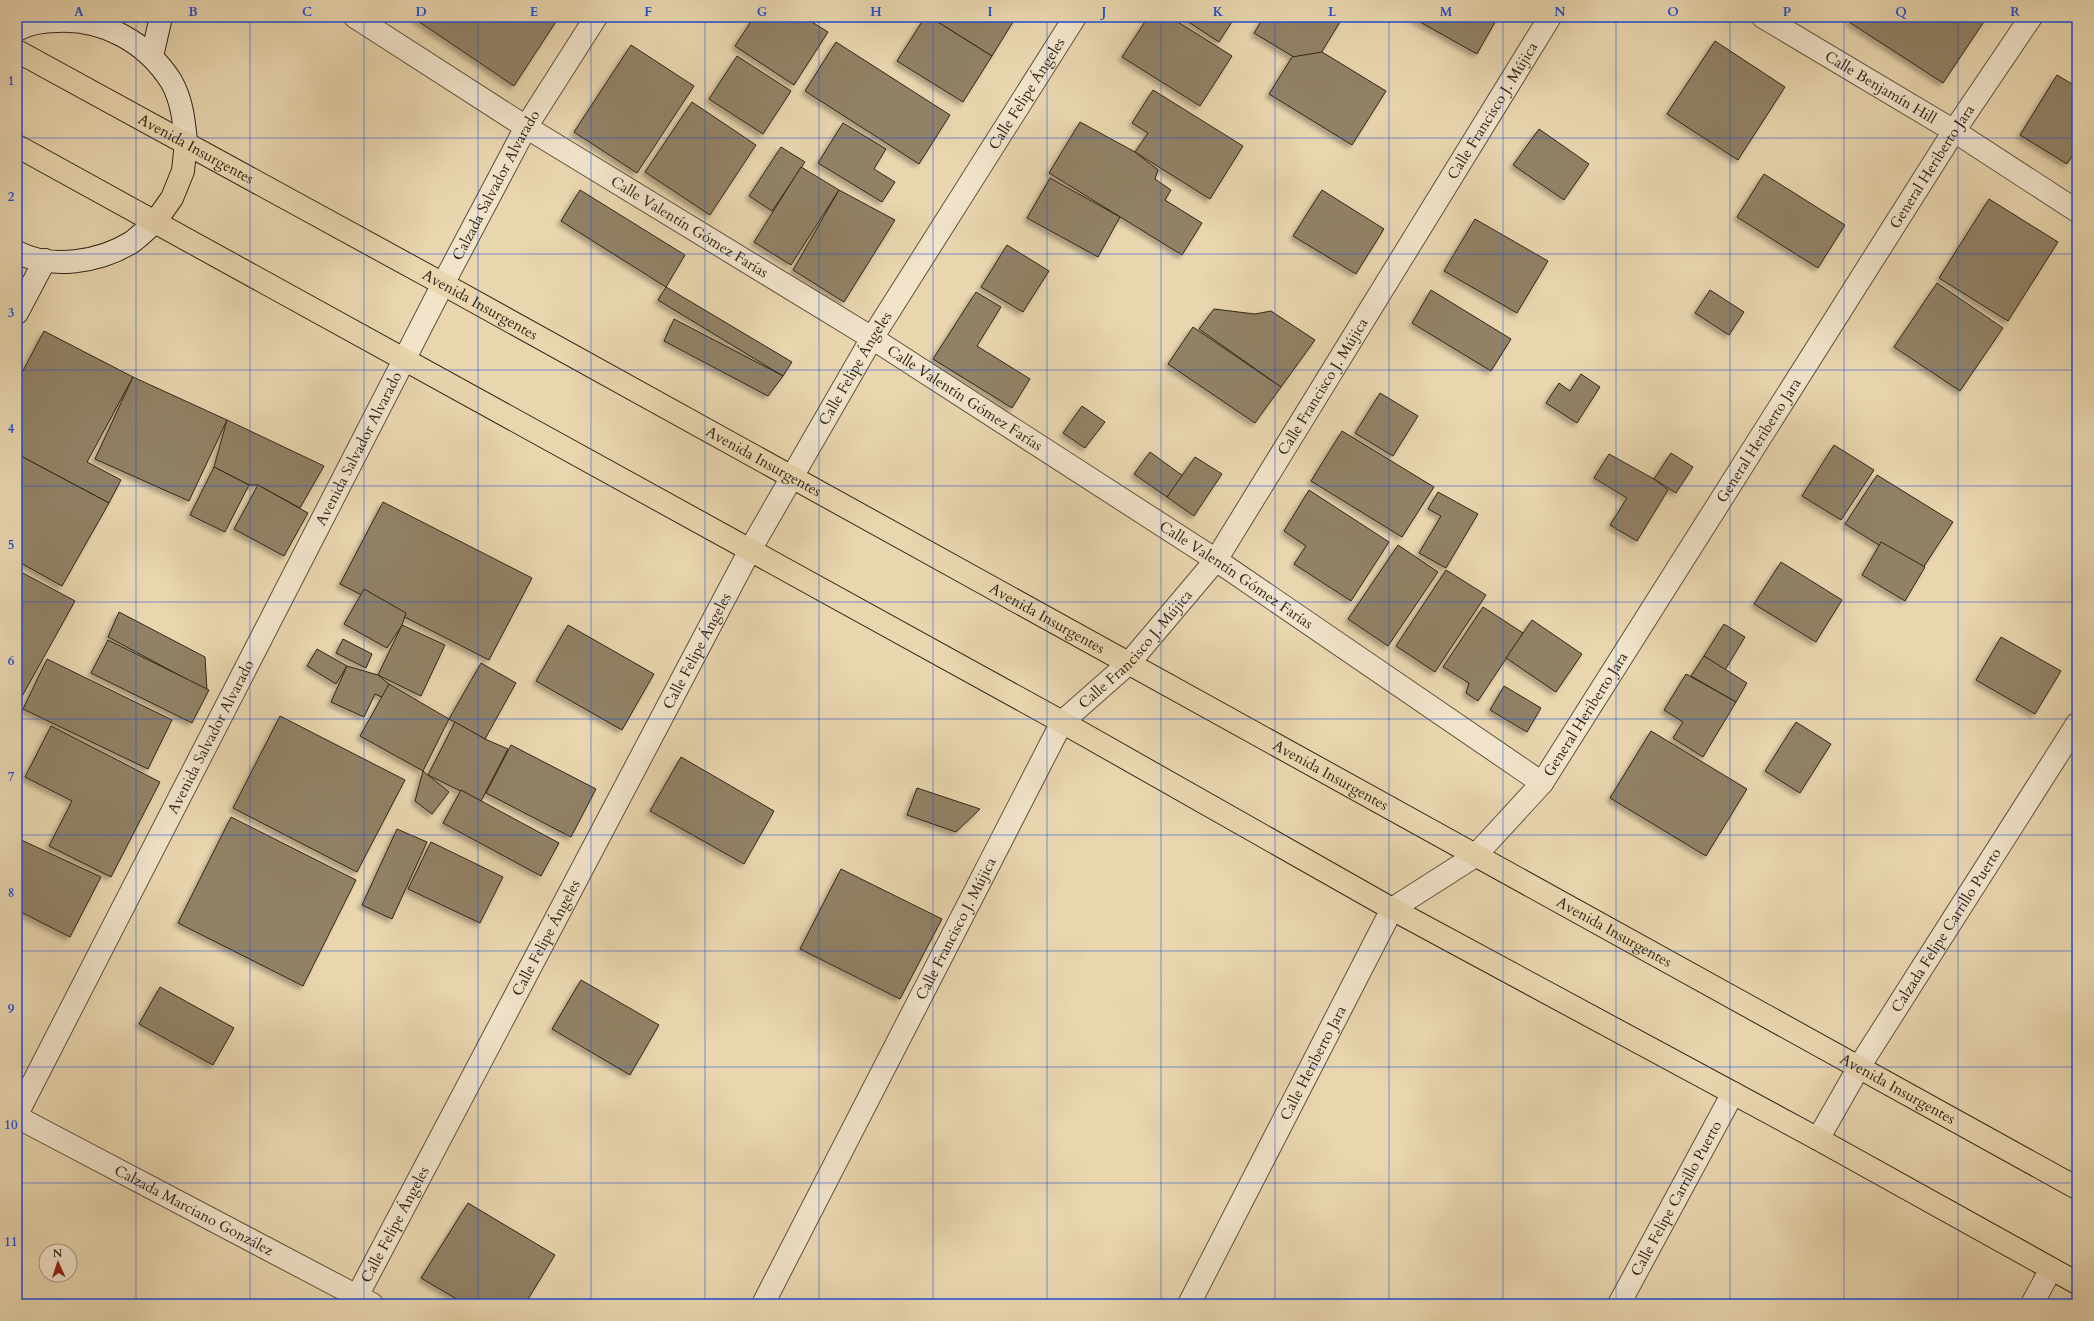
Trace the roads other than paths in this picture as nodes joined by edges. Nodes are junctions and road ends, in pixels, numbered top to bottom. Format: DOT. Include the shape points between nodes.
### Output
graph roads {
  1 [pos="161,17"];
  2 [pos="355,17"];
  3 [pos="596,17"];
  4 [pos="1075,17"];
  5 [pos="1550,17"];
  6 [pos="1763,17"];
  7 [pos="2031,17"];
  8 [pos="47,19"];
  9 [pos="17,30"];
  10 [pos="17,51"];
  11 [pos="152,56"];
  12 [pos="526,128"];
  13 [pos="1954,131"];
  14 [pos="186,142"];
  15 [pos="17,146"];
  16 [pos="2077,211"];
  17 [pos="155,222"];
  18 [pos="17,252"];
  19 [pos="44,260"];
  20 [pos="443,284"];
  21 [pos="17,313"];
  22 [pos="872,338"];
  23 [pos="404,359"];
  24 [pos="792,477"];
  25 [pos="750,550"];
  26 [pos="1216,560"];
  27 [pos="1129,663"];
  28 [pos="1062,722"];
  29 [pos="2077,724"];
  30 [pos="1542,783"];
  31 [pos="1475,856"];
  32 [pos="1392,909"];
  33 [pos="1859,1067"];
  34 [pos="1733,1093"];
  35 [pos="17,1116"];
  36 [pos="1818,1140"];
  37 [pos="2077,1188"];
  38 [pos="2051,1269"];
  39 [pos="2077,1283"];
  40 [pos="360,1302"];
  41 [pos="763,1304"];
  42 [pos="1189,1304"];
  43 [pos="1619,1304"];
  44 [pos="2032,1304"];
  1 -- 11 [label="street"];
  2 -- 12 [label="street, Calle Valentín Gómez Farías"];
  3 -- 12 [label="street, Calzada Salvador Alvarado"];
  4 -- 22 [label="street, Calle Felipe Ángeles"];
  5 -- 26 [label="street, Calle Francisco J. Mújica"];
  6 -- 13 [label="street, Calle Benjamín Hill"];
  7 -- 13 [label="street, General Heriberto Jara"];
  8 -- 9 [label="street"];
  8 -- 11 [label="street" via="74,20 103,26 129,38"];
  10 -- 14 [label="main road, Avenida Insurgentes"];
  11 -- 14 [label="street" via="171,82 183,111"];
  12 -- 20 [label="street, Calzada Salvador Alvarado"];
  12 -- 22 [label="street, Calle Valentín Gómez Farías"];
  13 -- 16 [label="street, Calle Benjamín Hill"];
  13 -- 30 [label="street, General Heriberto Jara"];
  14 -- 17 [label="main road" via="183,171 172,198"];
  14 -- 20 [label="main road, Avenida Insurgentes"];
  15 -- 17 [label="main road"];
  17 -- 19 [label="street" via="132,242 105,255 75,262"];
  17 -- 23 [label="main road"];
  18 -- 19 [label="street"];
  19 -- 21 [label="street"];
  20 -- 23 [label="street, Calzada Salvador Alvarado"];
  20 -- 24 [label="main road, Avenida Insurgentes"];
  22 -- 24 [label="street, Calle Felipe Ángeles"];
  22 -- 26 [label="street, Calle Valentín Gómez Farías"];
  23 -- 25 [label="main road"];
  23 -- 35 [label="street, Avenida Salvador Alvarado"];
  24 -- 25 [label="street, Calle Felipe Ángeles"];
  24 -- 27 [label="main road, Avenida Insurgentes"];
  25 -- 28 [label="main road"];
  25 -- 40 [label="street, Calle Felipe Ángeles"];
  26 -- 27 [label="street, Calle Francisco J. Mújica"];
  26 -- 30 [label="street, Calle Valentín Gómez Farías"];
  27 -- 28 [label="street, Calle Francisco J. Mújica"];
  27 -- 31 [label="main road, Avenida Insurgentes"];
  28 -- 32 [label="main road"];
  28 -- 41 [label="street, Calle Francisco J. Mújica"];
  29 -- 33 [label="street, Calzada Felipe Carrillo Puerto"];
  30 -- 31 [label="street, General Heriberto Jara"];
  31 -- 32 [label="street"];
  31 -- 33 [label="main road, Avenida Insurgentes"];
  32 -- 34 [label="main road"];
  32 -- 42 [label="street, Calle Heriberto Jara"];
  33 -- 36 [label="street, Calzada Felipe Carrillo Puerto"];
  33 -- 37 [label="main road, Avenida Insurgentes"];
  34 -- 36 [label="main road"];
  34 -- 43 [label="street, Calle Felipe Carrillo Puerto"];
  35 -- 40 [label="street, Calzada Marciano González"];
  36 -- 38 [label="main road"];
  38 -- 39 [label="main road"];
  38 -- 44 [label="street"];
}
